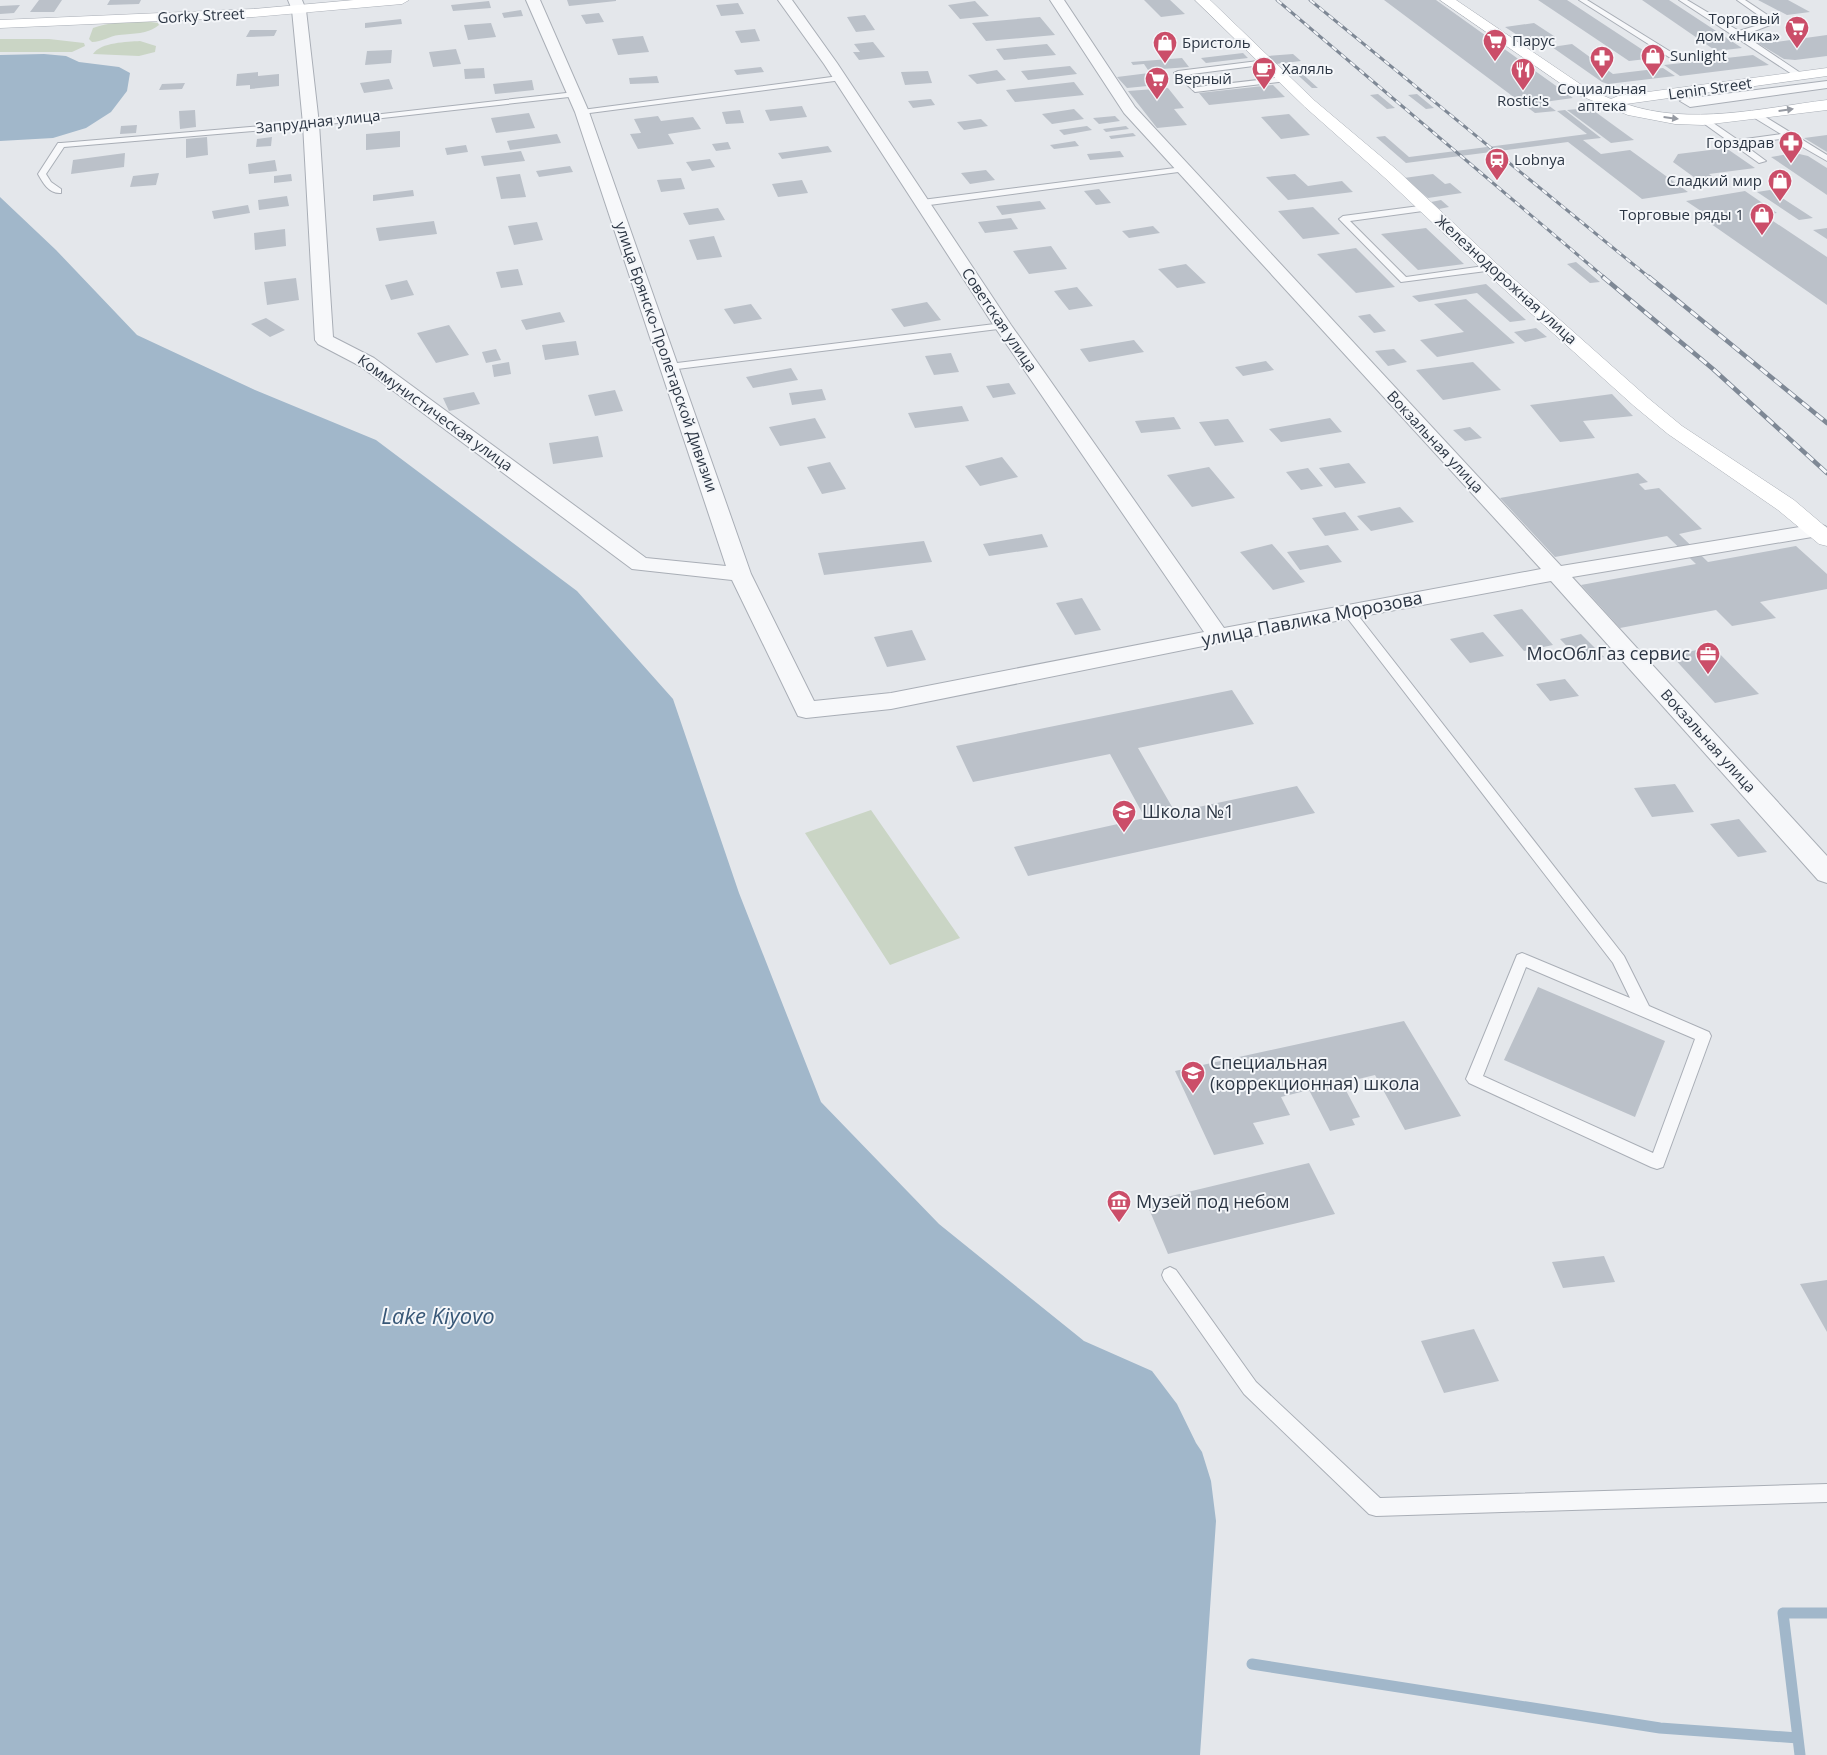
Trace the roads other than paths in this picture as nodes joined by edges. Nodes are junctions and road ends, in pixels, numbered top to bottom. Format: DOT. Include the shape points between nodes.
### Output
graph roads {
  1 [pos="402,0"];
  2 [pos="533,0"];
  3 [pos="785,0"];
  4 [pos="1057,0"];
  5 [pos="1202,0"];
  6 [pos="1447,0"];
  7 [pos="1582,0"];
  8 [pos="1682,0"];
  9 [pos="1740,0"];
  10 [pos="297,5"];
  11 [pos="0,24"];
  12 [pos="1738,34"];
  13 [pos="1675,58"];
  14 [pos="1266,62"];
  15 [pos="1827,72"];
  16 [pos="1801,76"];
  17 [pos="839,78"];
  18 [pos="1284,80"];
  19 [pos="1827,85"];
  20 [pos="575,94"];
  21 [pos="1607,103"];
  22 [pos="1827,105"];
  23 [pos="582,112"];
  24 [pos="1756,115"];
  25 [pos="1703,120"];
  26 [pos="311,124"];
  27 [pos="1789,135"];
  28 [pos="1736,143"];
  29 [pos="1827,159"];
  30 [pos="1762,161"];
  31 [pos="1183,169"];
  32 [pos="58,191"];
  33 [pos="922,203"];
  34 [pos="1427,208"];
  35 [pos="1491,268"];
  36 [pos="1003,326"];
  37 [pos="669,367"];
  38 [pos="1822,534"];
  39 [pos="1556,573"];
  40 [pos="740,574"];
  41 [pos="1349,612"];
  42 [pos="1218,636"];
  43 [pos="806,710"];
  44 [pos="1827,873"];
  45 [pos="1643,1010"];
  46 [pos="1170,1275"];
  47 [pos="1827,1493"];
  1 -- 10 [label="street, Gorky Street"];
  2 -- 20 [label="street, улица Брянско-Пролетарской Дивизии"];
  3 -- 17 [label="street, Советская улица"];
  4 -- 31 [label="street, Вокзальная улица" via="1129,110"];
  5 -- 14 [label="street, Железнодорожная улица"];
  6 -- 21 [label="street" via="1581,91"];
  7 -- 13 [label="lane"];
  8 -- 12 [label="lane"];
  9 -- 12 [label="lane" via="1774,22"];
  10 -- 11 [label="street, Gorky Street"];
  10 -- 26 [label="street, Коммунистическая улица"];
  12 -- 16 [label="lane"];
  14 -- 18 [label="street, Железнодорожная улица"];
  14 -- 18 [label="lane" via="1178,72 1195,90"];
  15 -- 16 [label="street, Lenin Street"];
  16 -- 21 [label="street, Lenin Street"];
  17 -- 23 [label="lane"];
  17 -- 33 [label="street, Советская улица"];
  18 -- 34 [label="street, Железнодорожная улица"];
  19 -- 19 [label="lane" via="1684,101 1690,105"];
  20 -- 23 [label="street, улица Брянско-Пролетарской Дивизии"];
  20 -- 26 [label="lane, Запрудная улица"];
  21 -- 25 [label="street, Lenin Street, one-way" via="1647,115"];
  24 -- 22 [label="street, Lenin Street, one-way"];
  23 -- 37 [label="street, улица Брянско-Пролетарской Дивизии"];
  24 -- 25 [label="street, Lenin Street"];
  24 -- 27 [label="lane"];
  25 -- 28 [label="lane"];
  26 -- 32 [label="lane, Запрудная улица" via="61,145 42,174"];
  26 -- 40 [label="street, Коммунистическая улица" via="324,340 367,362 640,564"];
  27 -- 28 [label="lane"];
  27 -- 29 [label="lane"];
  28 -- 30 [label="lane"];
  31 -- 33 [label="lane"];
  31 -- 39 [label="street, Вокзальная улица"];
  33 -- 36 [label="street, Советская улица"];
  34 -- 35 [label="street, Железнодорожная улица"];
  34 -- 35 [label="lane" via="1343,219 1404,280"];
  35 -- 38 [label="street, Железнодорожная улица" via="1675,430 1786,505"];
  36 -- 37 [label="lane"];
  36 -- 42 [label="street, Советская улица"];
  37 -- 40 [label="street, улица Брянско-Пролетарской Дивизии"];
  38 -- 39 [label="street, улица Павлика Морозова"];
  39 -- 41 [label="street, улица Павлика Морозова"];
  39 -- 44 [label="street, Вокзальная улица"];
  40 -- 43 [label="street, улица Брянско-Пролетарской Дивизии"];
  41 -- 42 [label="street, улица Павлика Морозова"];
  41 -- 45 [label="lane" via="1619,960"];
  42 -- 43 [label="street, улица Павлика Морозова" via="891,701"];
  45 -- 45 [label="lane" via="1522,959 1474,1079 1657,1162 1704,1036"];
  46 -- 47 [label="lane" via="1250,1388 1376,1507"];
}
